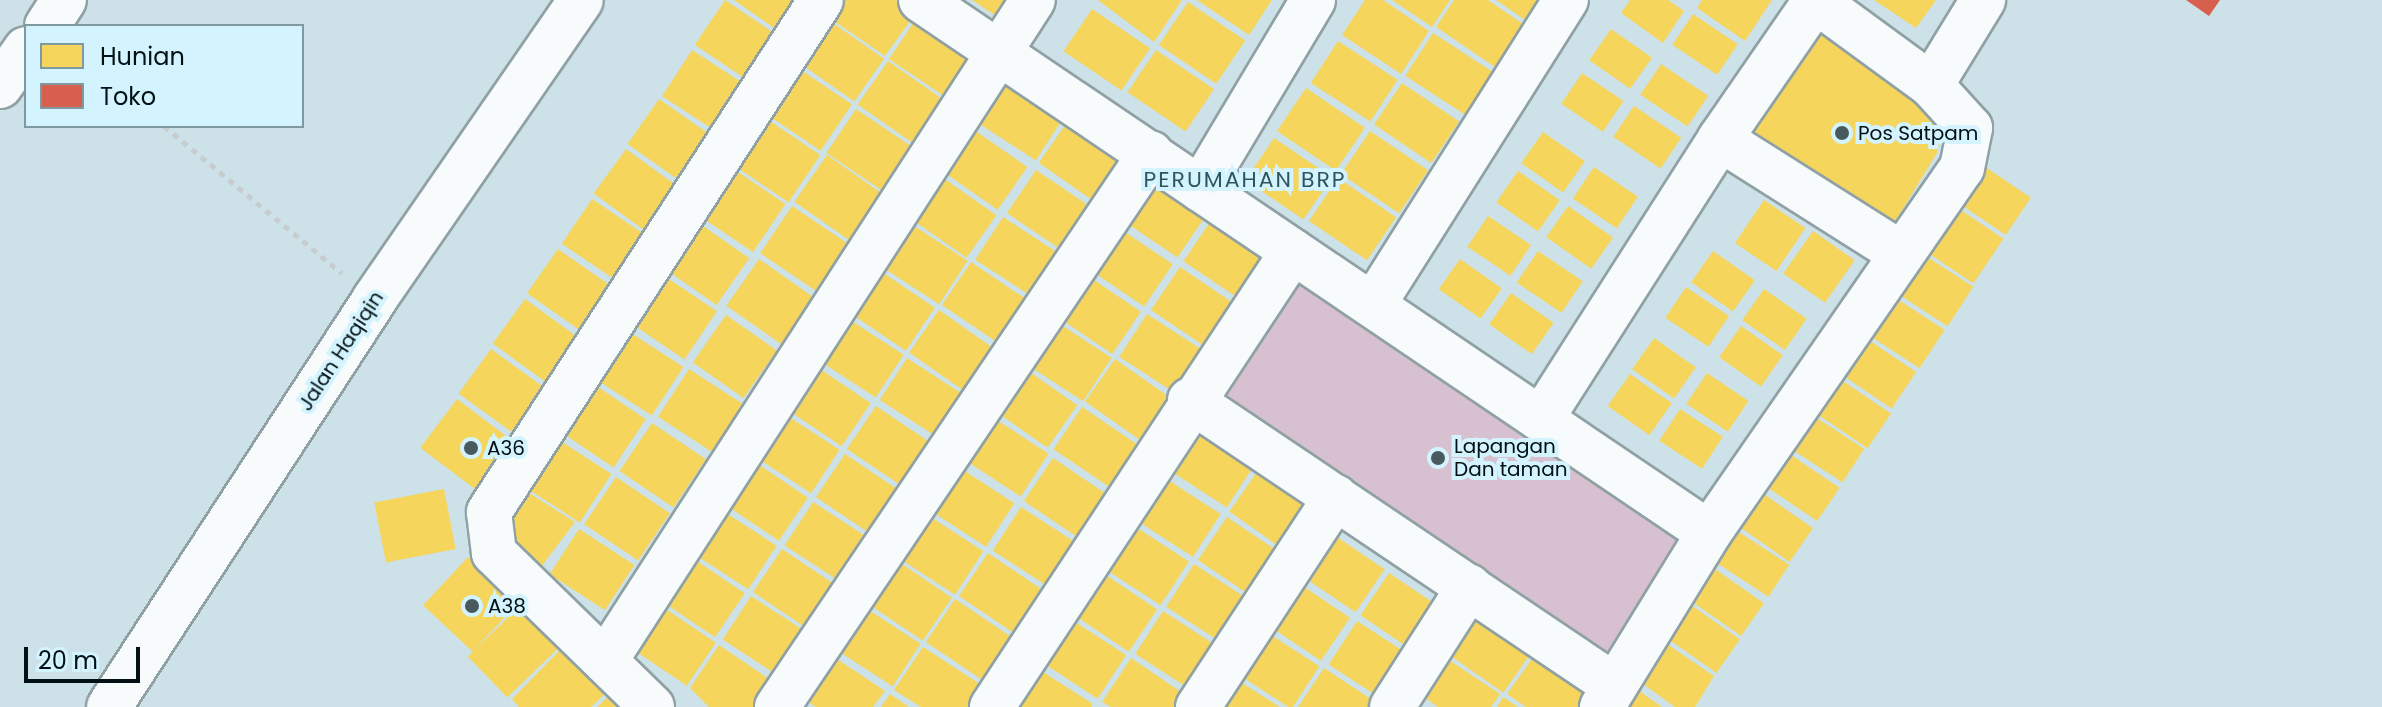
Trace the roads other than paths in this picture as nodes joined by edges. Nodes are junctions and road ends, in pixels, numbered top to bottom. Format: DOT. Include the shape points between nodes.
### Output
graph roads {
  1 [pos="64,0"];
  2 [pos="581,0"];
  3 [pos="821,0"];
  4 [pos="921,0"];
  5 [pos="1033,0"];
  6 [pos="1313,0"];
  7 [pos="1566,0"];
  8 [pos="1816,0"];
  9 [pos="1983,0"];
  10 [pos="42,24"];
  11 [pos="998,52"];
  12 [pos="1931,85"];
  13 [pos="1720,139"];
  14 [pos="1151,153"];
  15 [pos="1200,189"];
  16 [pos="1293,251"];
  17 [pos="1900,253"];
  18 [pos="1373,305"];
  19 [pos="1190,400"];
  20 [pos="1541,419"];
  21 [pos="1336,497"];
  22 [pos="1709,533"];
  23 [pos="1469,587"];
  24 [pos="605,661"];
  25 [pos="1609,696"];
  26 [pos="109,707"];
  27 [pos="652,707"];
  28 [pos="777,707"];
  29 [pos="992,707"];
  30 [pos="1198,707"];
  31 [pos="1392,707"];
  1 -- 10 [label="street"];
  2 -- 26 [label="street, Jalan Haqiqin" via="374,300"];
  3 -- 24 [label="street" via="489,512 494,553"];
  4 -- 11 [label="street"];
  5 -- 11 [label="street"];
  6 -- 15 [label="street"];
  7 -- 18 [label="street"];
  8 -- 12 [label="street"];
  8 -- 13 [label="street"];
  9 -- 12 [label="street"];
  11 -- 14 [label="street"];
  11 -- 24 [label="street"];
  12 -- 17 [label="street" via="1970,128 1962,168"];
  13 -- 17 [label="street"];
  13 -- 20 [label="street"];
  14 -- 15 [label="street"];
  14 -- 28 [label="street"];
  15 -- 16 [label="street"];
  16 -- 18 [label="street"];
  16 -- 19 [label="street"];
  17 -- 22 [label="street"];
  18 -- 20 [label="street"];
  19 -- 21 [label="street"];
  19 -- 29 [label="street"];
  20 -- 22 [label="street"];
  21 -- 23 [label="street"];
  21 -- 30 [label="street"];
  22 -- 25 [label="street"];
  23 -- 25 [label="street"];
  23 -- 31 [label="street"];
  24 -- 27 [label="street"];
}
